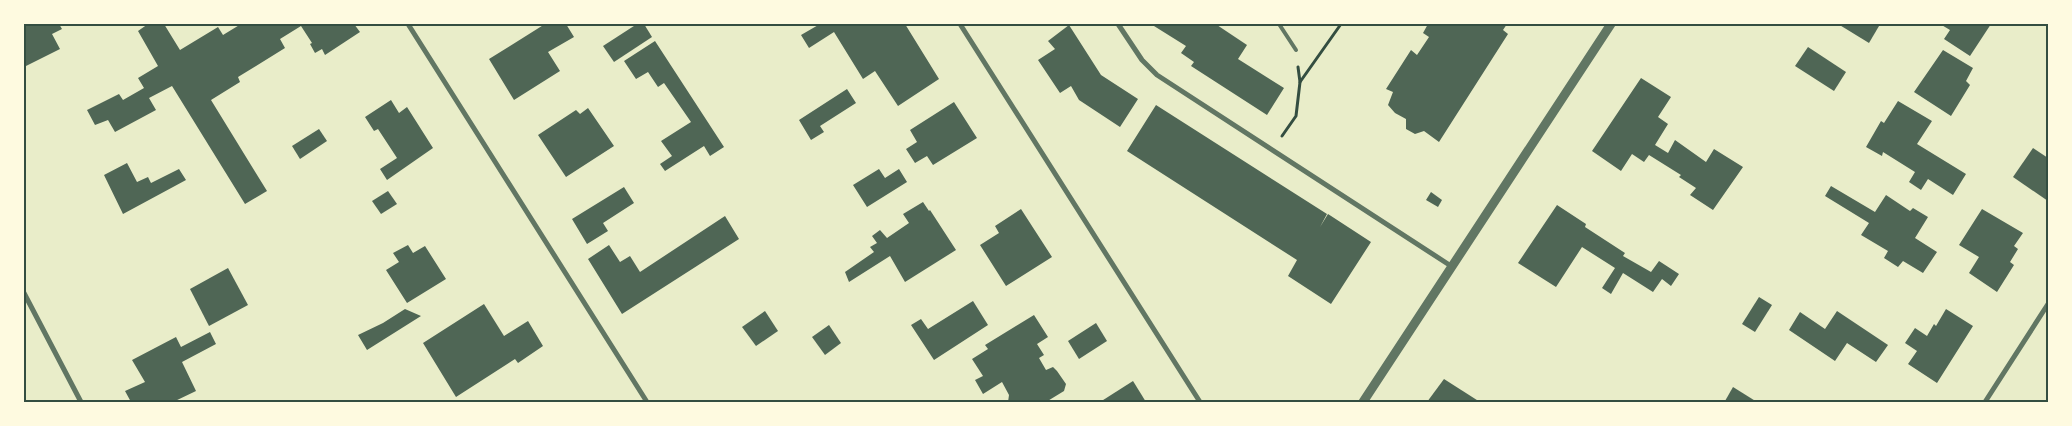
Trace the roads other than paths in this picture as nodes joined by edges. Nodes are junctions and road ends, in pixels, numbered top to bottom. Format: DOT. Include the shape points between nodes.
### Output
graph roads {
  1 [pos="408,24"];
  2 [pos="960,24"];
  3 [pos="1118,24"];
  4 [pos="1279,24"];
  5 [pos="1611,24"];
  6 [pos="1296,50"];
  7 [pos="1451,266"];
  8 [pos="24,293"];
  9 [pos="2048,304"];
  10 [pos="81,402"];
  11 [pos="647,402"];
  12 [pos="1200,402"];
  13 [pos="1363,402"];
  14 [pos="1984,402"];
  1 -- 11 [label="street"];
  2 -- 12 [label="street"];
  3 -- 7 [label="street" via="1156,75"];
  4 -- 6 [label="lane"];
  5 -- 7 [label="street"];
  7 -- 13 [label="street"];
  8 -- 10 [label="street"];
  9 -- 14 [label="street"];
}
